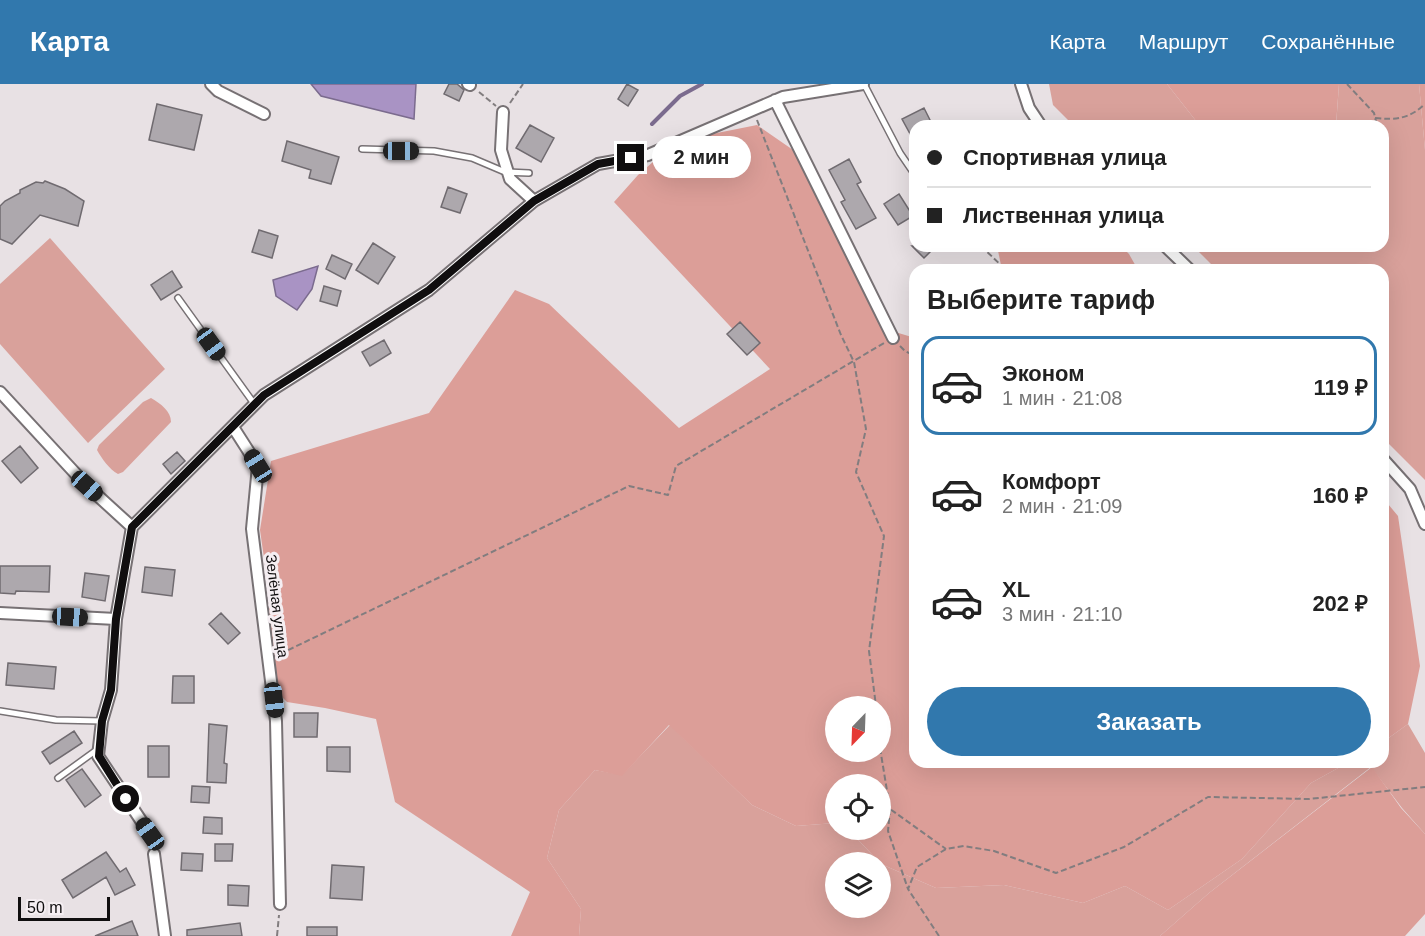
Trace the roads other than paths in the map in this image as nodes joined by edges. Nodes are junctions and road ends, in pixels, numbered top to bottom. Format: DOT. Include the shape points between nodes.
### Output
graph roads {
  1 [pos="212,84"];
  2 [pos="864,84"];
  3 [pos="1022,84"];
  4 [pos="775,100"];
  5 [pos="503,112"];
  6 [pos="264,114"];
  7 [pos="1037,120"];
  8 [pos="362,149"];
  9 [pos="909,166"];
  10 [pos="508,172"];
  11 [pos="529,173"];
  12 [pos="534,201"];
  13 [pos="1171,252"];
  14 [pos="1184,264"];
  15 [pos="178,298"];
  16 [pos="893,338"];
  17 [pos="0,392"];
  18 [pos="255,405"];
  19 [pos="233,427"];
  20 [pos="1389,466"];
  21 [pos="1425,524"];
  22 [pos="132,527"];
  23 [pos="0,613"];
  24 [pos="116,619"];
  25 [pos="0,711"];
  26 [pos="102,721"];
  27 [pos="99,748"];
  28 [pos="58,778"];
  29 [pos="150,834"];
  30 [pos="154,854"];
  31 [pos="280,904"];
  32 [pos="165,936"];
  1 -- 6 [label="street" via="218,91"];
  2 -- 4 [label="street"];
  2 -- 9 [label="lane"];
  3 -- 7 [label="street"];
  4 -- 12 [label="street" via="648,155 598,164"];
  4 -- 16 [label="street"];
  5 -- 10 [label="street" via="501,150"];
  8 -- 10 [label="lane" via="434,151 472,158"];
  10 -- 11 [label="lane"];
  10 -- 12 [label="street" via="510,179"];
  12 -- 18 [label="street" via="429,290 264,395"];
  13 -- 14 [label="street"];
  15 -- 18 [label="lane"];
  17 -- 22 [label="street" via="87,486"];
  18 -- 19 [label="street"];
  19 -- 22 [label="street"];
  19 -- 31 [label="street, Зелёная улица" via="258,466 252,529 276,721"];
  20 -- 21 [label="street" via="1410,489"];
  22 -- 24 [label="street"];
  23 -- 24 [label="street"];
  24 -- 26 [label="street" via="111,690"];
  25 -- 26 [label="lane" via="56,720"];
  26 -- 27 [label="street"];
  27 -- 28 [label="lane"];
  27 -- 29 [label="street" via="99,756"];
  30 -- 32 [label="street"];
}
